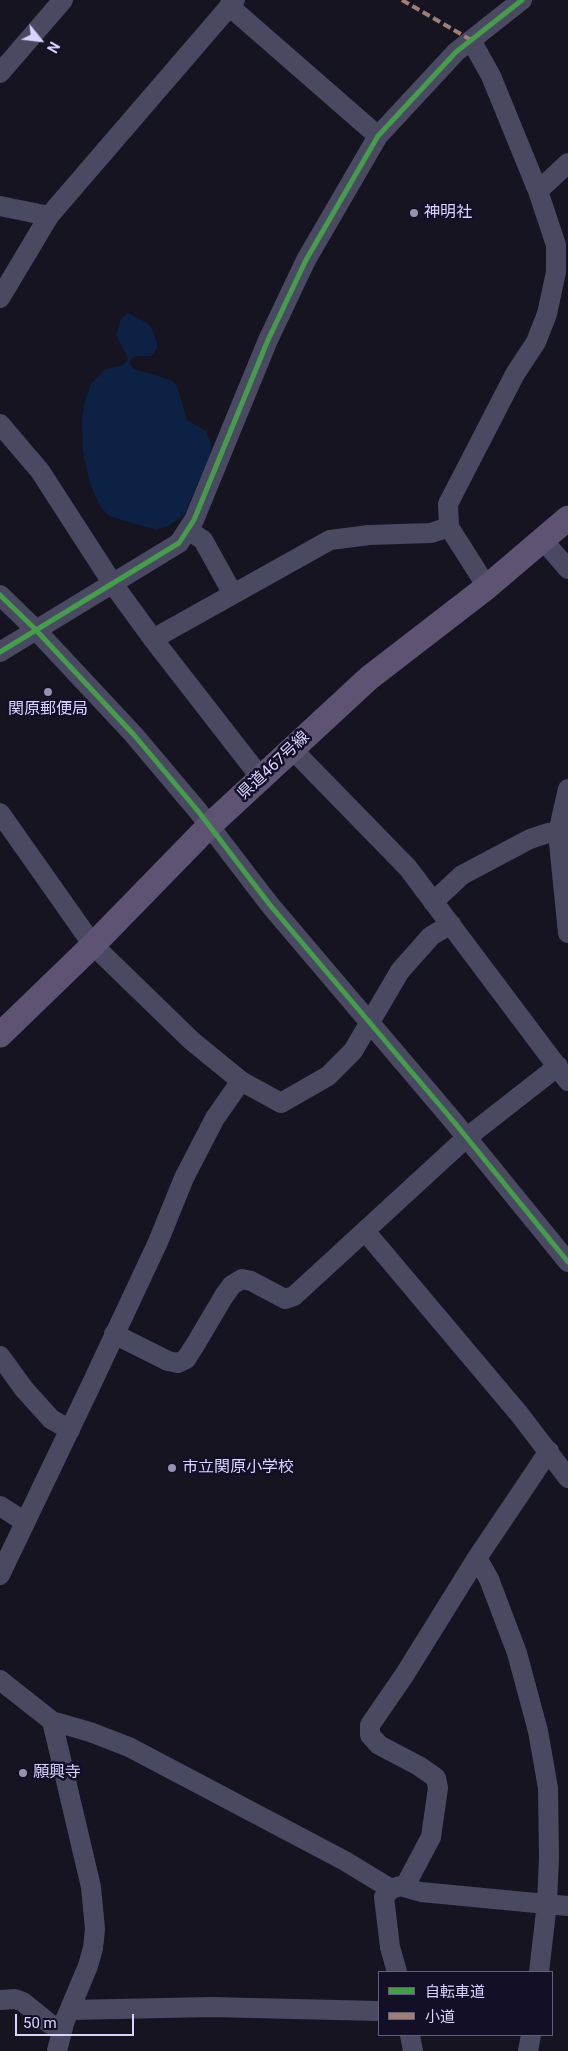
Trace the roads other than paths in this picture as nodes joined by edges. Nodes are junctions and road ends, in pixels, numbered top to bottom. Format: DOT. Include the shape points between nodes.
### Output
graph roads {
  1 [pos="63,0"];
  2 [pos="522,0"];
  3 [pos="232,3"];
  4 [pos="470,40"];
  5 [pos="0,73"];
  6 [pos="378,136"];
  7 [pos="568,163"];
  8 [pos="538,191"];
  9 [pos="0,206"];
  10 [pos="49,216"];
  11 [pos="562,249"];
  12 [pos="3,288"];
  13 [pos="0,424"];
  14 [pos="568,518"];
  15 [pos="449,527"];
  16 [pos="188,530"];
  17 [pos="543,540"];
  18 [pos="568,569"];
  19 [pos="113,584"];
  20 [pos="487,587"];
  21 [pos="233,594"];
  22 [pos="0,595"];
  23 [pos="35,629"];
  24 [pos="153,639"];
  25 [pos="0,652"];
  26 [pos="292,749"];
  27 [pos="261,778"];
  28 [pos="568,789"];
  29 [pos="0,813"];
  30 [pos="209,826"];
  31 [pos="558,833"];
  32 [pos="433,902"];
  33 [pos="451,924"];
  34 [pos="568,933"];
  35 [pos="93,945"];
  36 [pos="370,1023"];
  37 [pos="0,1035"];
  38 [pos="563,1074"];
  39 [pos="241,1081"];
  40 [pos="466,1138"];
  41 [pos="365,1231"];
  42 [pos="568,1262"];
  43 [pos="114,1334"];
  44 [pos="0,1356"];
  45 [pos="70,1430"];
  46 [pos="550,1451"];
  47 [pos="568,1478"];
  48 [pos="0,1506"];
  49 [pos="25,1522"];
  50 [pos="477,1558"];
  51 [pos="0,1575"];
  52 [pos="0,1680"];
  53 [pos="52,1721"];
  54 [pos="398,1888"];
  55 [pos="547,1903"];
  56 [pos="568,1906"];
  57 [pos="397,1971"];
  58 [pos="539,1971"];
  59 [pos="0,2000"];
  60 [pos="70,2010"];
  61 [pos="378,2010"];
  62 [pos="63,2028"];
  63 [pos="410,2036"];
  64 [pos="531,2036"];
  65 [pos="57,2051"];
  66 [pos="413,2051"];
  67 [pos="528,2051"];
  1 -- 5 [label="street"];
  2 -- 4 [label="street"];
  3 -- 6 [label="street"];
  3 -- 10 [label="street"];
  4 -- 6 [label="street"];
  4 -- 8 [label="street" via="491,76"];
  6 -- 16 [label="street" via="306,260 268,340"];
  7 -- 8 [label="street"];
  8 -- 11 [label="street"];
  9 -- 10 [label="street"];
  10 -- 12 [label="street"];
  11 -- 15 [label="street" via="547,314 536,342 515,374 453,493 448,504"];
  13 -- 19 [label="street" via="40,471"];
  14 -- 17 [label="main road, 県道467号線"];
  15 -- 20 [label="street"];
  15 -- 21 [label="street" via="431,533 330,540"];
  16 -- 19 [label="street" via="179,544"];
  16 -- 21 [label="street" via="203,540"];
  17 -- 18 [label="street"];
  17 -- 20 [label="main road, 県道467号線"];
  19 -- 23 [label="street"];
  19 -- 24 [label="street"];
  20 -- 26 [label="main road, 県道467号線" via="369,678"];
  21 -- 24 [label="street"];
  22 -- 23 [label="street"];
  23 -- 25 [label="street"];
  23 -- 30 [label="street" via="134,735"];
  24 -- 27 [label="street"];
  26 -- 27 [label="main road, 県道467号線"];
  26 -- 32 [label="street" via="408,868"];
  27 -- 30 [label="main road, 県道467号線"];
  28 -- 31 [label="street"];
  29 -- 35 [label="street"];
  30 -- 35 [label="main road, 県道467号線"];
  30 -- 36 [label="street" via="270,906"];
  31 -- 32 [label="street" via="530,839 462,875"];
  31 -- 34 [label="street"];
  32 -- 33 [label="street"];
  33 -- 36 [label="street" via="431,936 409,960"];
  33 -- 38 [label="street"];
  35 -- 37 [label="main road, 県道467号線"];
  35 -- 39 [label="street" via="192,1041"];
  36 -- 39 [label="street" via="353,1051 328,1076 281,1103"];
  36 -- 40 [label="street"];
  38 -- 40 [label="street"];
  39 -- 43 [label="street" via="215,1118 184,1178"];
  40 -- 41 [label="street"];
  40 -- 42 [label="street"];
  41 -- 43 [label="street" via="294,1296 285,1299 251,1280 242,1279 232,1285 186,1359 168,1362"];
  41 -- 46 [label="street"];
  43 -- 45 [label="street"];
  44 -- 45 [label="street" via="24,1390 51,1419"];
  45 -- 49 [label="street"];
  46 -- 47 [label="street"];
  46 -- 50 [label="street"];
  48 -- 49 [label="street"];
  49 -- 51 [label="street"];
  50 -- 54 [label="street" via="370,1725 370,1735 379,1746 436,1778 438,1788 432,1837"];
  50 -- 55 [label="street" via="489,1579 517,1653 538,1731 548,1788"];
  52 -- 53 [label="street"];
  53 -- 54 [label="street" via="128,1747"];
  53 -- 60 [label="street" via="90,1887 95,1929 88,1966"];
  54 -- 55 [label="street"];
  54 -- 57 [label="street" via="384,1897 390,1947"];
  55 -- 56 [label="street"];
  55 -- 58 [label="street"];
  59 -- 62 [label="street" via="24,2002 50,2024"];
  60 -- 61 [label="street" via="212,2006"];
  60 -- 62 [label="street"];
  62 -- 65 [label="street"];
  63 -- 66 [label="street"];
  64 -- 67 [label="street"];
}
